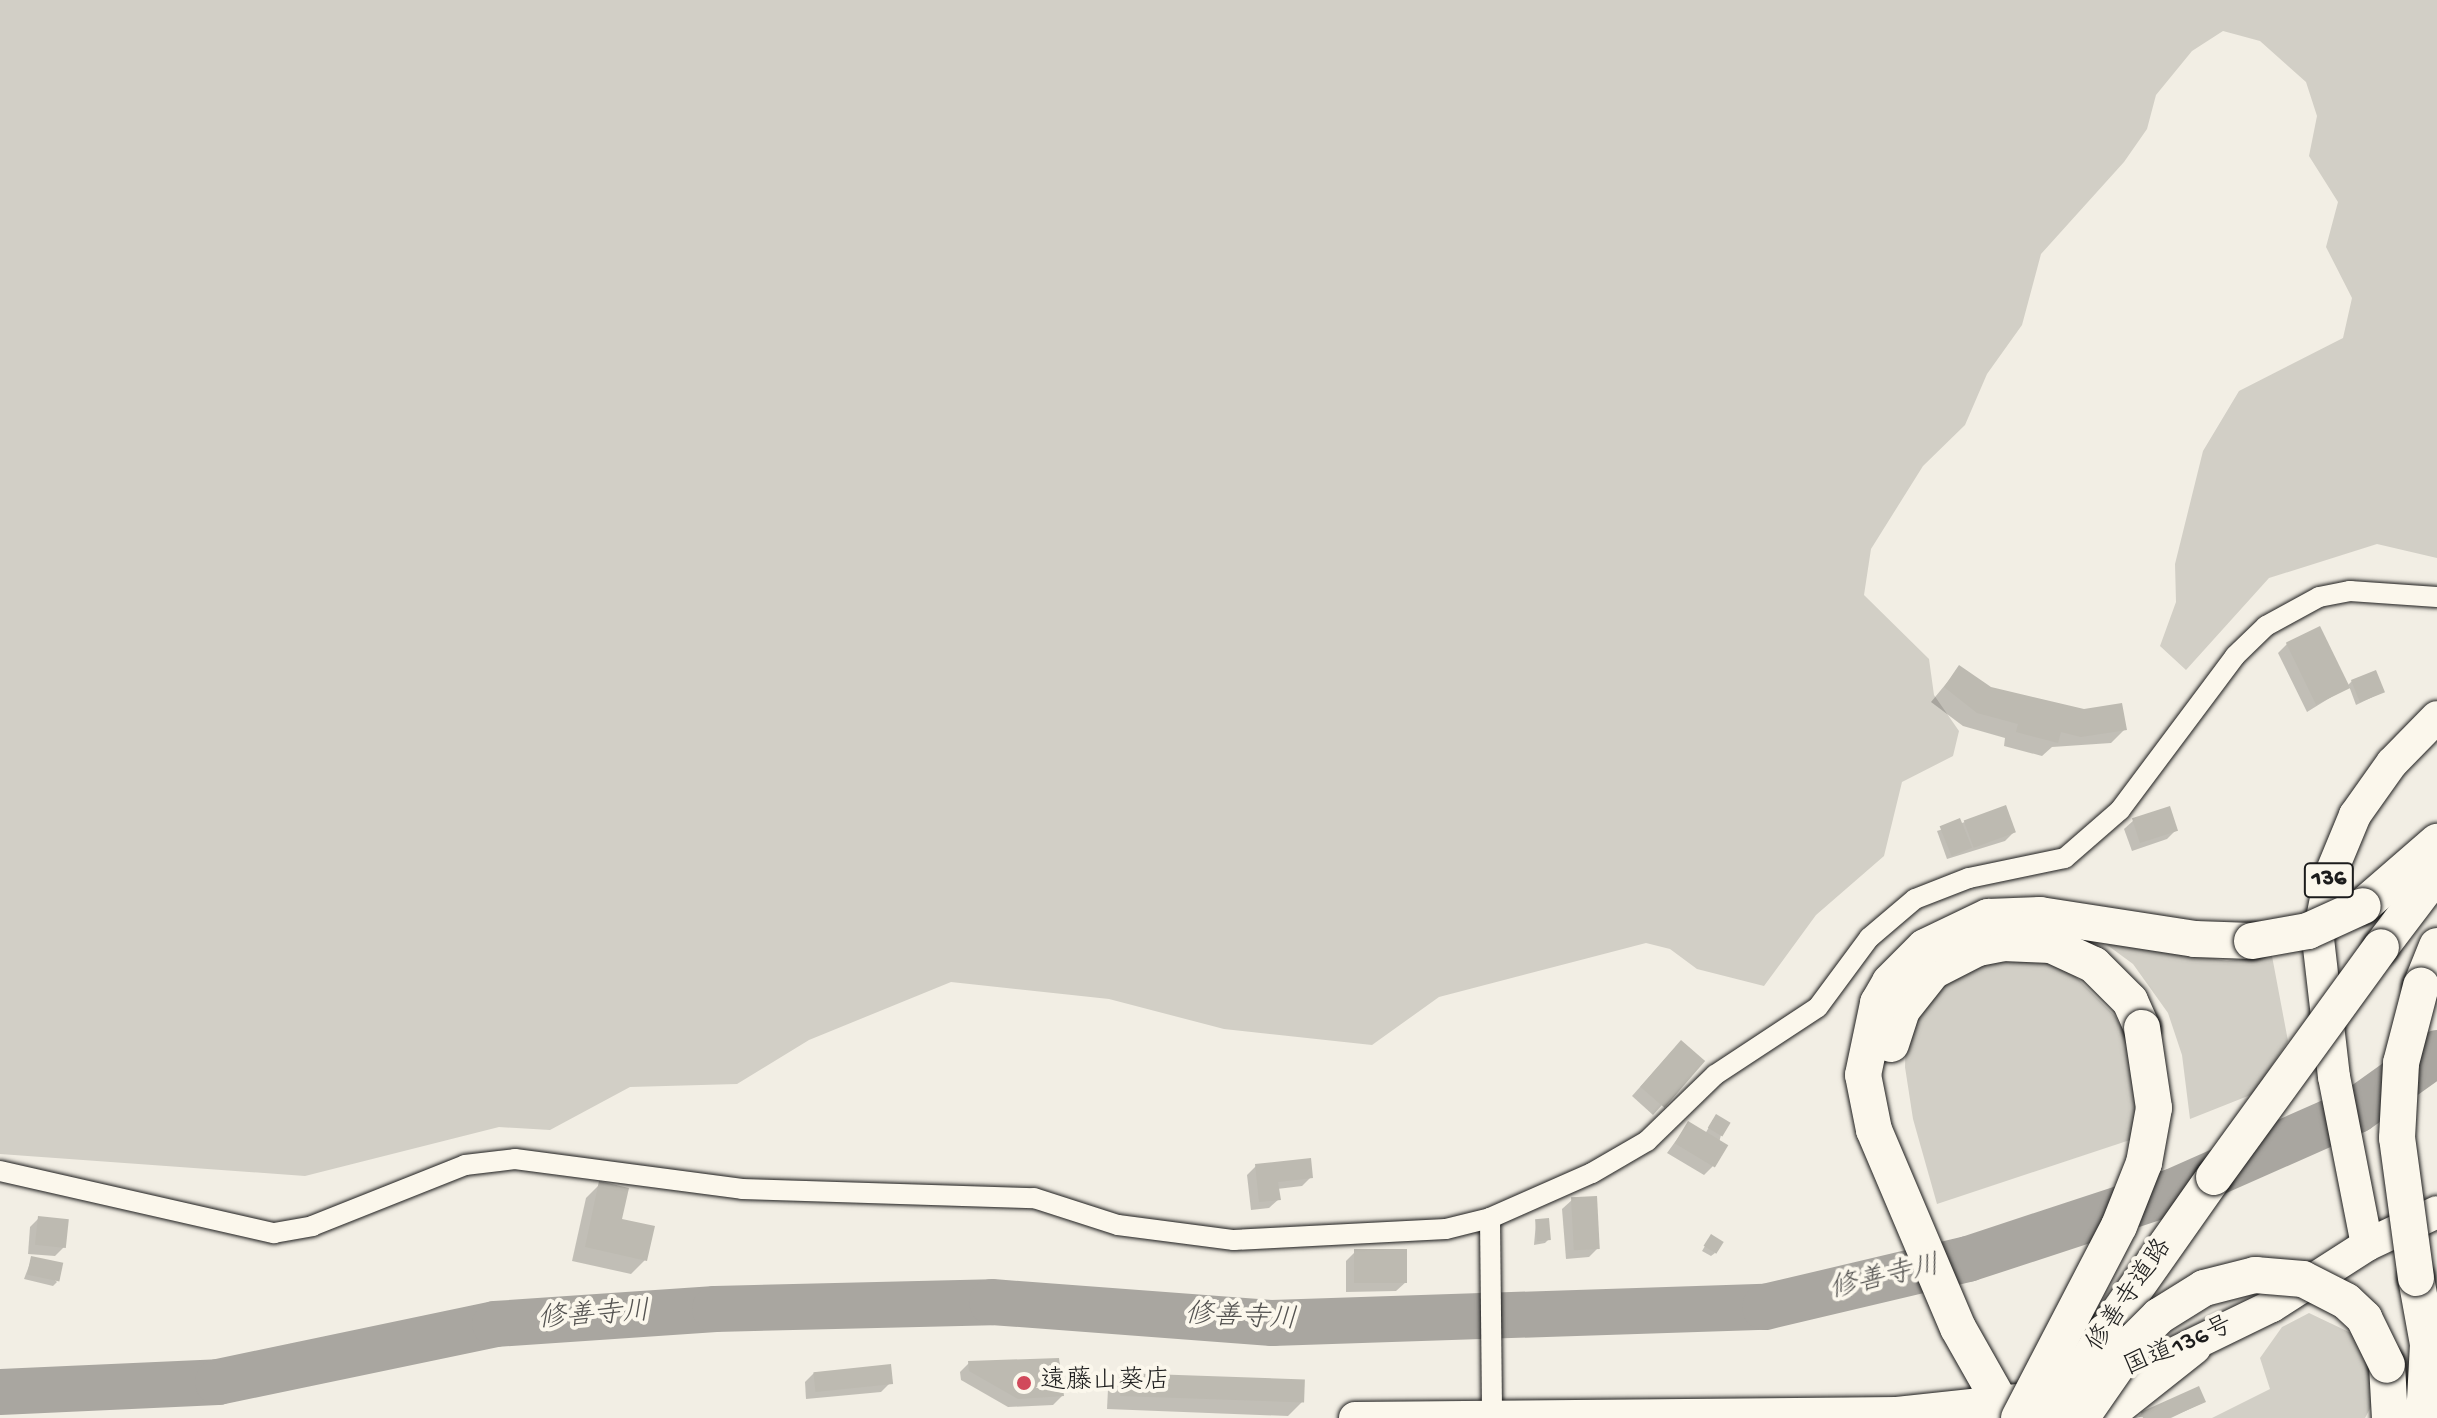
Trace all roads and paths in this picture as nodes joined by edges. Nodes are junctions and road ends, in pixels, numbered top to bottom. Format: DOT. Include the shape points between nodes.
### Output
graph roads {
  1 [pos="2437,597"];
  2 [pos="2437,717"];
  3 [pos="2437,842"];
  4 [pos="2437,873"];
  5 [pos="2437,946"];
  6 [pos="0,1171"];
  7 [pos="2437,1212"];
  8 [pos="1490,1218"];
  9 [pos="1920,1222"];
  10 [pos="2367,1245"];
  11 [pos="2193,1347"];
  12 [pos="1492,1403"];
  13 [pos="2011,1415"];
  14 [pos="1590,1416"];
  15 [pos="1355,1418"];
  16 [pos="2054,1418"];
  17 [pos="2081,1418"];
  18 [pos="2103,1418"];
  19 [pos="2390,1418"];
  20 [pos="2424,1418"];
  1 -- 8 [label="street" via="2350,591 2319,597 2266,626 2235,656 2120,810 2088,841 2050,864 1969,878 1915,899 1869,938 1818,1007 1715,1075 1647,1141 1592,1173"];
  2 -- 10 [label="main road, 136" via="2372,788 2331,873 2317,965"];
  3 -- 9 [label="highway, bridge" via="2363,906 2308,931 2252,941 2195,939 2013,915 1965,924 1925,947 1890,982 1878,1003 1863,1075 1874,1130"];
  4 -- 16 [label="highway, 修善寺道路, bridge" via="2105,1332"];
  5 -- 20 [label="highway, bridge" via="2401,1063 2397,1138 2428,1344"];
  6 -- 8 [label="street" via="274,1233 312,1226 465,1165 515,1159 742,1189 1034,1198 1118,1225 1234,1240 1402,1235"];
  7 -- 10 [label="main road, 国道136号"];
  8 -- 12 [label="street"];
  9 -- 13 [label="highway"];
  9 -- 13 [label="highway, bridge" via="1888,1084 1888,1058 1902,1010 1933,971 1978,948 2027,942 2072,952 2114,981 2142,1028 2154,1108 2144,1163 2119,1226"];
  10 -- 11 [label="main road, 国道136号" via="2272,1306"];
  11 -- 13 [label="main road, 国道136号"];
  11 -- 18 [label="highway"];
  12 -- 14 [label="main road, 国道136号"];
  12 -- 15 [label="main road, 国道136号"];
  13 -- 14 [label="main road, 国道136号"];
  17 -- 19 [label="highway, bridge" via="2159,1316 2204,1288 2255,1275 2303,1279 2346,1301 2364,1318 2387,1365"];
}
